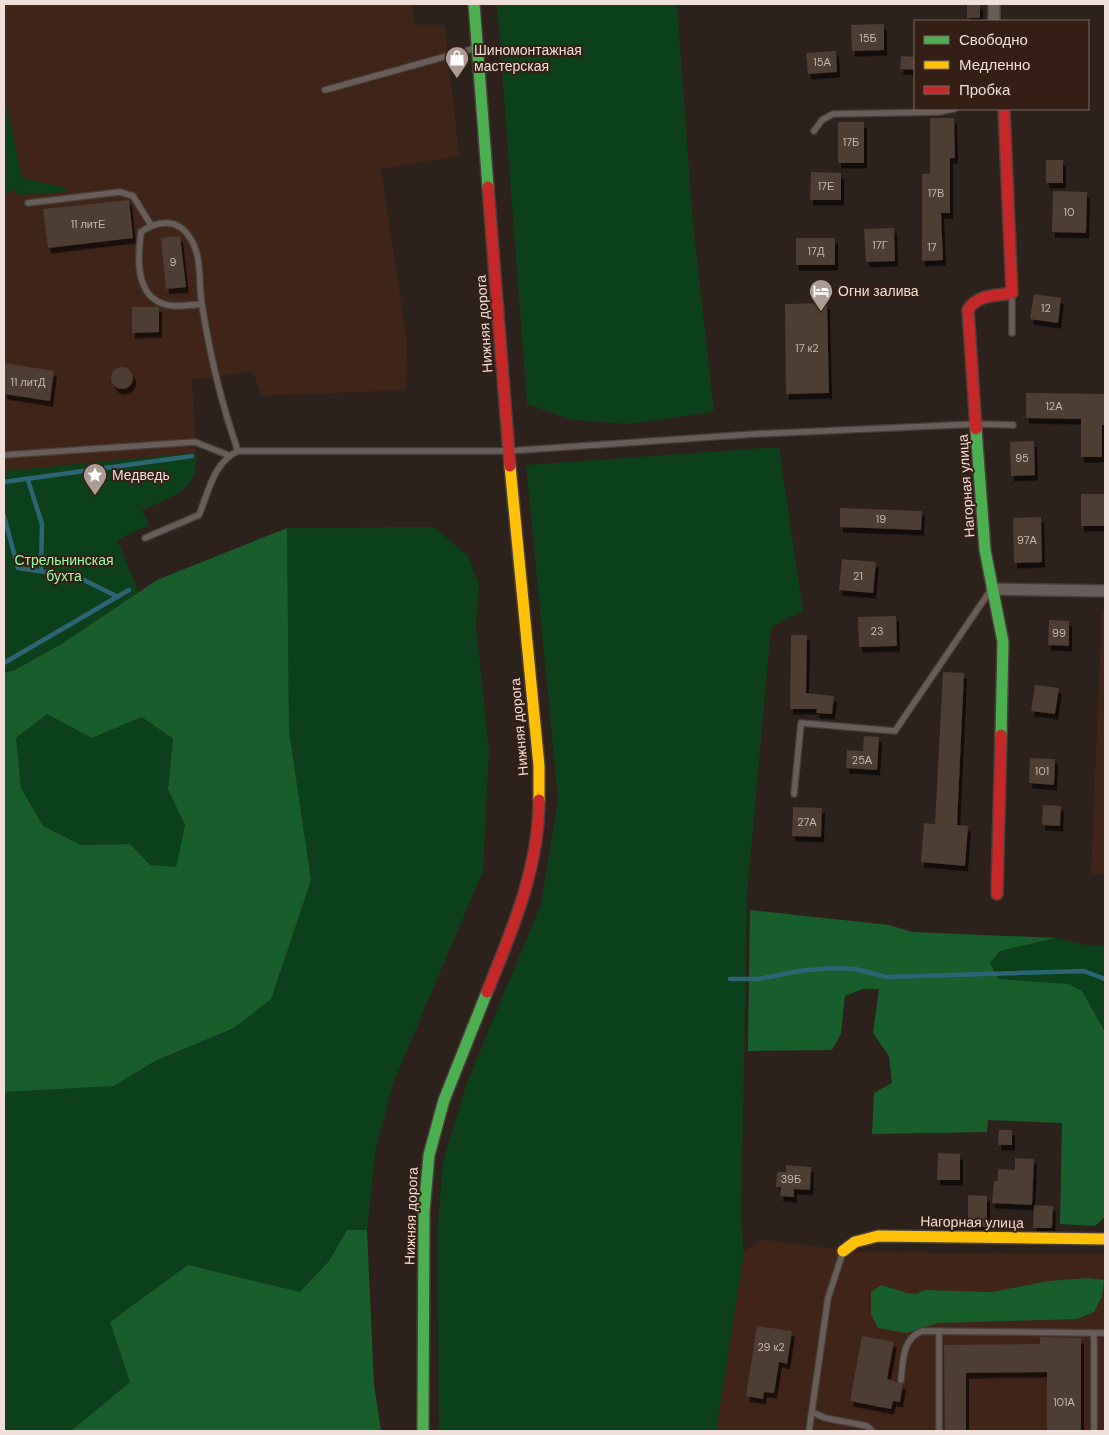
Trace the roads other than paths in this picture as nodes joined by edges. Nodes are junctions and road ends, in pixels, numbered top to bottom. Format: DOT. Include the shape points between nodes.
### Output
graph roads {
  1 [pos="474,4"];
  2 [pos="994,4"];
  3 [pos="994,20"];
  4 [pos="478,47"];
  5 [pos="325,90"];
  6 [pos="949,110"];
  7 [pos="1004,110"];
  8 [pos="814,131"];
  9 [pos="28,203"];
  10 [pos="151,224"];
  11 [pos="1012,293"];
  12 [pos="202,304"];
  13 [pos="1012,333"];
  14 [pos="977,424"];
  15 [pos="1013,425"];
  16 [pos="238,451"];
  17 [pos="508,451"];
  18 [pos="4,455"];
  19 [pos="228,455"];
  20 [pos="145,538"];
  21 [pos="992,589"];
  22 [pos="1105,591"];
  23 [pos="794,794"];
  24 [pos="997,894"];
  25 [pos="1105,1239"];
  26 [pos="843,1251"];
  27 [pos="939,1331"];
  28 [pos="1094,1333"];
  29 [pos="1105,1333"];
  30 [pos="901,1380"];
  31 [pos="812,1412"];
  32 [pos="423,1431"];
  33 [pos="809,1431"];
  34 [pos="872,1431"];
  35 [pos="939,1431"];
  36 [pos="1094,1431"];
  1 -- 4 [label="street, Нижняя дорога"];
  2 -- 3 [label="street"];
  4 -- 5 [label="lane"];
  4 -- 17 [label="street, Нижняя дорога"];
  6 -- 8 [label="lane" via="833,114 822,120"];
  7 -- 11 [label="street"];
  9 -- 10 [label="lane" via="120,192 133,196"];
  10 -- 12 [label="lane" via="170,222 181,227 191,238 198,261"];
  10 -- 12 [label="lane" via="141,232 138,252 142,284 150,296 173,306"];
  11 -- 13 [label="lane"];
  11 -- 14 [label="street, Нагорная улица" via="977,299 970,303 968,310"];
  12 -- 16 [label="lane" via="221,403"];
  14 -- 15 [label="lane"];
  14 -- 17 [label="lane" via="755,434"];
  14 -- 21 [label="street, Нагорная улица" via="985,550"];
  16 -- 17 [label="lane"];
  16 -- 19 [label="lane"];
  17 -- 32 [label="street, Нижняя дорога" via="539,766 539,810 532,863 517,917 444,1100 429,1155 424,1211"];
  18 -- 19 [label="lane" via="195,442"];
  19 -- 20 [label="lane" via="219,465 199,515"];
  21 -- 22 [label="street"];
  21 -- 23 [label="lane" via="895,730 801,723"];
  21 -- 24 [label="street, Нагорная улица" via="1003,642"];
  25 -- 26 [label="street, Нагорная улица" via="878,1236 855,1242"];
  26 -- 31 [label="lane" via="828,1298"];
  27 -- 28 [label="lane"];
  27 -- 30 [label="lane" via="922,1331 911,1338 906,1345"];
  27 -- 35 [label="lane"];
  28 -- 29 [label="lane"];
  28 -- 36 [label="lane"];
  31 -- 33 [label="lane"];
  31 -- 34 [label="lane" via="825,1418 867,1426"];
}
